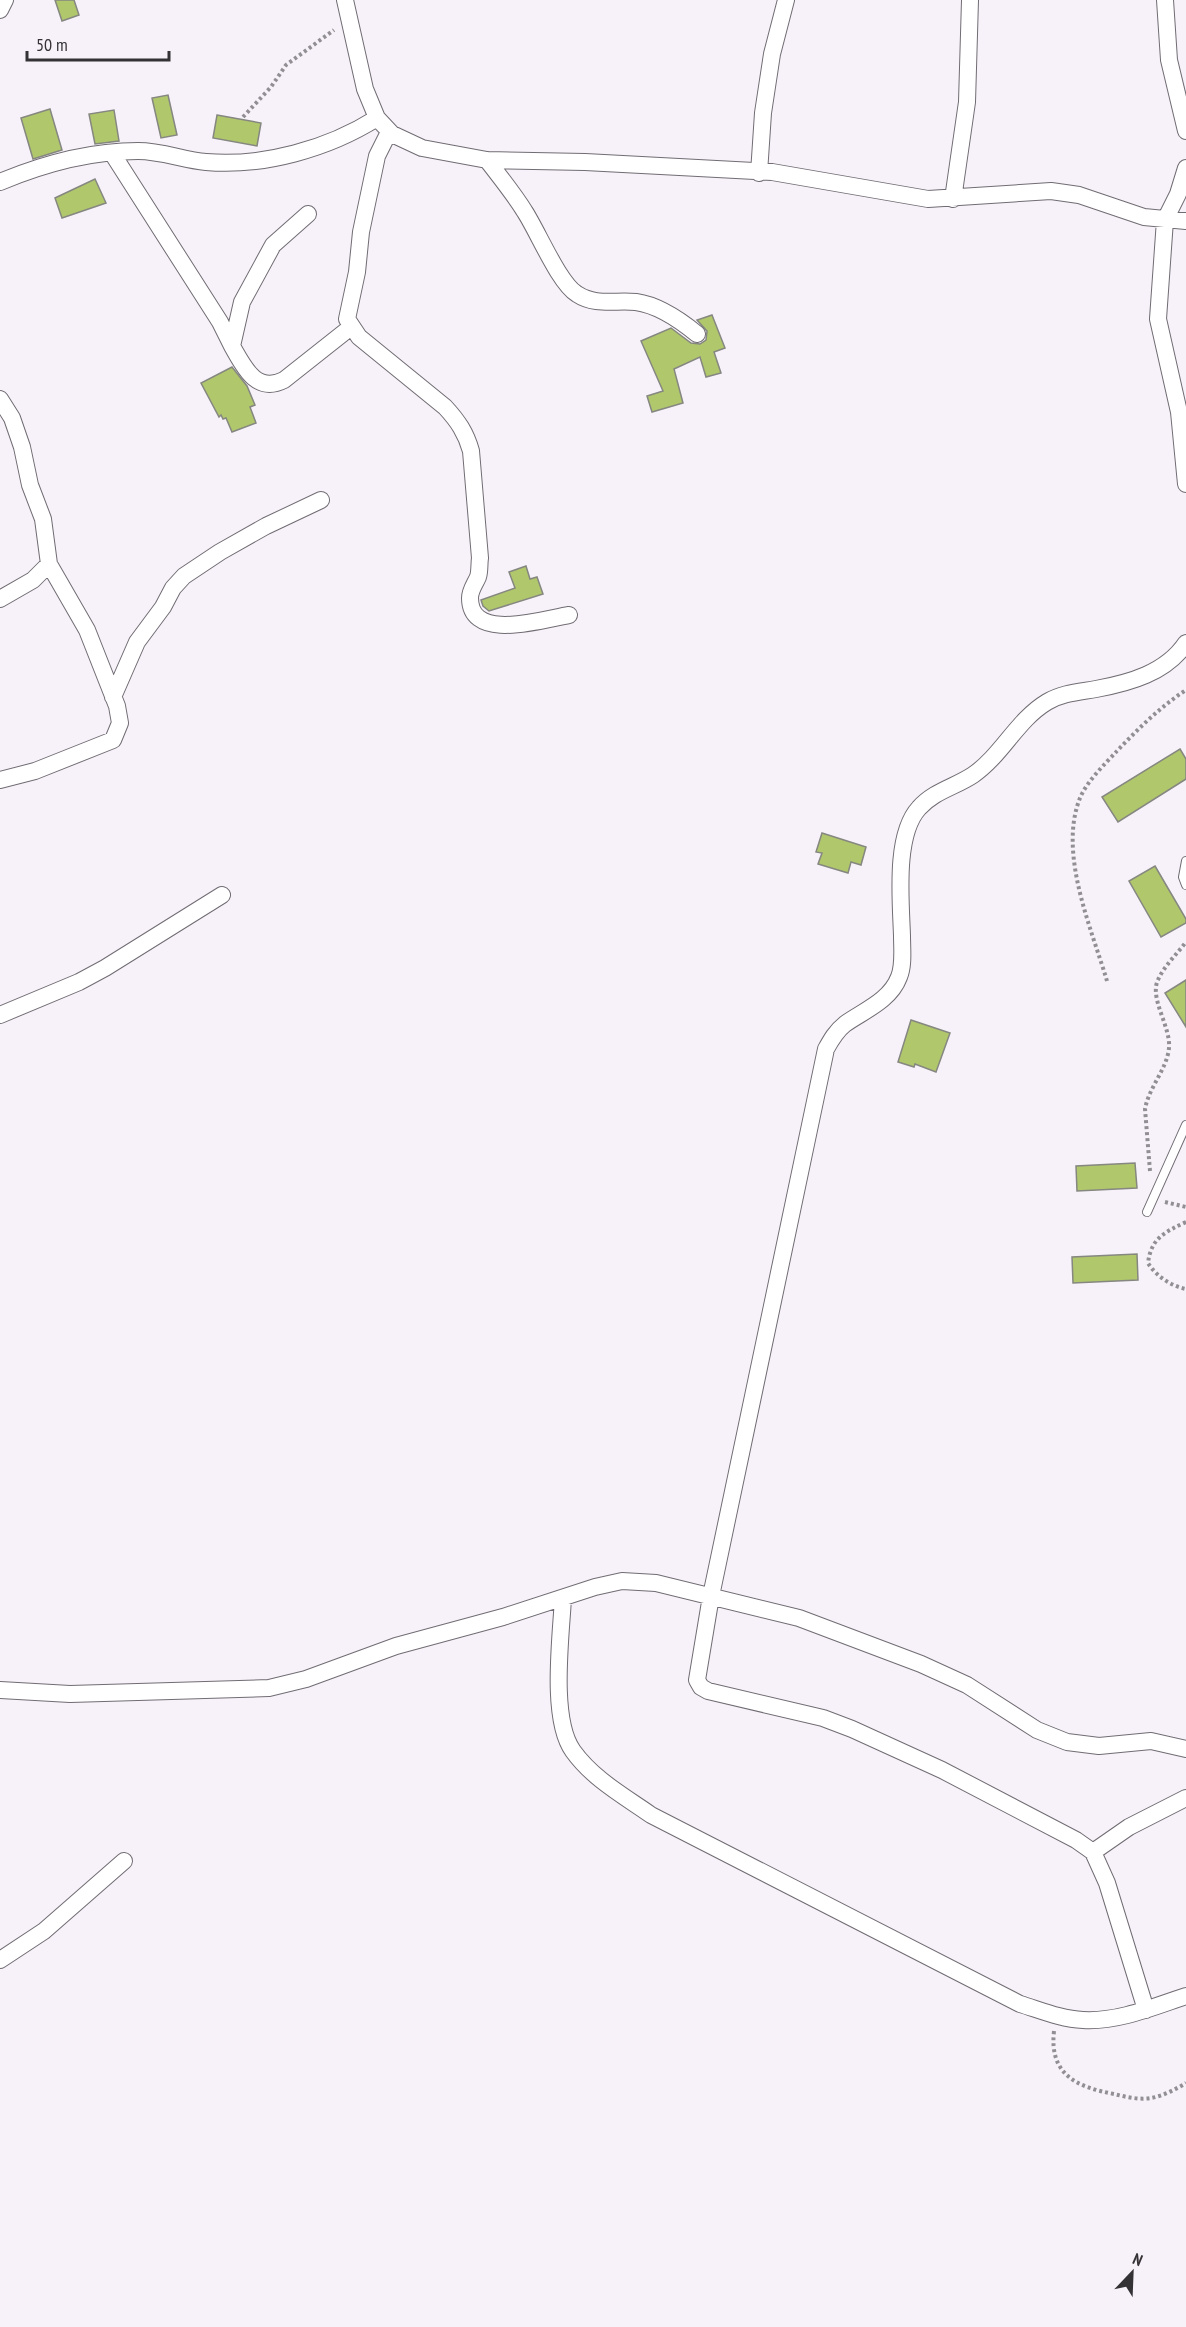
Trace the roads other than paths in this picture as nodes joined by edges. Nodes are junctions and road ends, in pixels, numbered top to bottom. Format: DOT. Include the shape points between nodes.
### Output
graph roads {
  1 [pos="5,0"];
  2 [pos="345,0"];
  3 [pos="786,0"];
  4 [pos="970,0"];
  5 [pos="1165,0"];
  6 [pos="0,10"];
  7 [pos="377,118"];
  8 [pos="1186,130"];
  9 [pos="389,132"];
  10 [pos="112,153"];
  11 [pos="487,160"];
  12 [pos="1186,168"];
  13 [pos="759,173"];
  14 [pos="0,182"];
  15 [pos="953,199"];
  16 [pos="308,214"];
  17 [pos="1165,220"];
  18 [pos="1186,221"];
  19 [pos="351,327"];
  20 [pos="697,334"];
  21 [pos="231,346"];
  22 [pos="0,399"];
  23 [pos="1186,484"];
  24 [pos="321,500"];
  25 [pos="49,564"];
  26 [pos="0,599"];
  27 [pos="569,615"];
  28 [pos="1186,643"];
  29 [pos="113,698"];
  30 [pos="0,780"];
  31 [pos="1186,861"];
  32 [pos="1186,885"];
  33 [pos="222,895"];
  34 [pos="0,1016"];
  35 [pos="1186,1125"];
  36 [pos="1147,1212"];
  37 [pos="711,1596"];
  38 [pos="563,1598"];
  39 [pos="0,1690"];
  40 [pos="1186,1749"];
  41 [pos="1186,1798"];
  42 [pos="1093,1852"];
  43 [pos="124,1861"];
  44 [pos="0,1960"];
  45 [pos="1186,1996"];
  46 [pos="1146,2010"];
  1 -- 6 [label="street"];
  2 -- 7 [label="street" via="365,89"];
  3 -- 13 [label="street" via="772,54"];
  4 -- 15 [label="street" via="967,102"];
  5 -- 8 [label="street" via="1169,60"];
  7 -- 9 [label="street"];
  7 -- 10 [label="street" via="334,140 253,162 202,162 138,151"];
  9 -- 11 [label="street" via="422,148"];
  9 -- 19 [label="street" via="377,156 361,232 347,319"];
  10 -- 14 [label="street" via="43,166"];
  10 -- 21 [label="street" via="220,322"];
  11 -- 13 [label="street"];
  11 -- 20 [label="street" via="525,213 570,289 598,302 635,302 652,307 672,315"];
  12 -- 17 [label="street"];
  13 -- 15 [label="street" via="826,180 928,199"];
  15 -- 17 [label="street" via="1062,192"];
  16 -- 21 [label="street" via="273,245 242,302"];
  17 -- 18 [label="street"];
  17 -- 23 [label="street" via="1158,319 1179,412"];
  19 -- 21 [label="street" via="275,384 259,382"];
  19 -- 27 [label="street" via="358,338 445,407 467,435 480,558 470,595 478,618 504,626"];
  22 -- 25 [label="street" via="22,447 43,519"];
  24 -- 29 [label="street" via="266,526 184,576 137,642"];
  25 -- 26 [label="street" via="33,580"];
  25 -- 29 [label="street" via="87,630"];
  28 -- 37 [label="street" via="1162,667 1136,680 1070,692 1049,700 974,774 933,794 917,810 905,833 899,978 877,1004 844,1024 826,1049"];
  29 -- 30 [label="street" via="120,723 113,740 35,771"];
  31 -- 32 [label="lane"];
  33 -- 34 [label="street" via="105,968"];
  35 -- 36 [label="lane"];
  37 -- 38 [label="street" via="656,1583 622,1581"];
  37 -- 40 [label="street" via="799,1618 921,1664 967,1685 1037,1730 1067,1743 1099,1746 1151,1741"];
  37 -- 42 [label="street" via="698,1670 701,1687 852,1728 942,1770"];
  38 -- 39 [label="street" via="269,1688 70,1694"];
  38 -- 46 [label="street" via="561,1712 572,1749 599,1779 651,1815 1020,2004 1082,2020"];
  41 -- 42 [label="street" via="1129,1827"];
  42 -- 46 [label="street" via="1107,1883"];
  43 -- 44 [label="street" via="45,1931"];
  45 -- 46 [label="street"];
}
